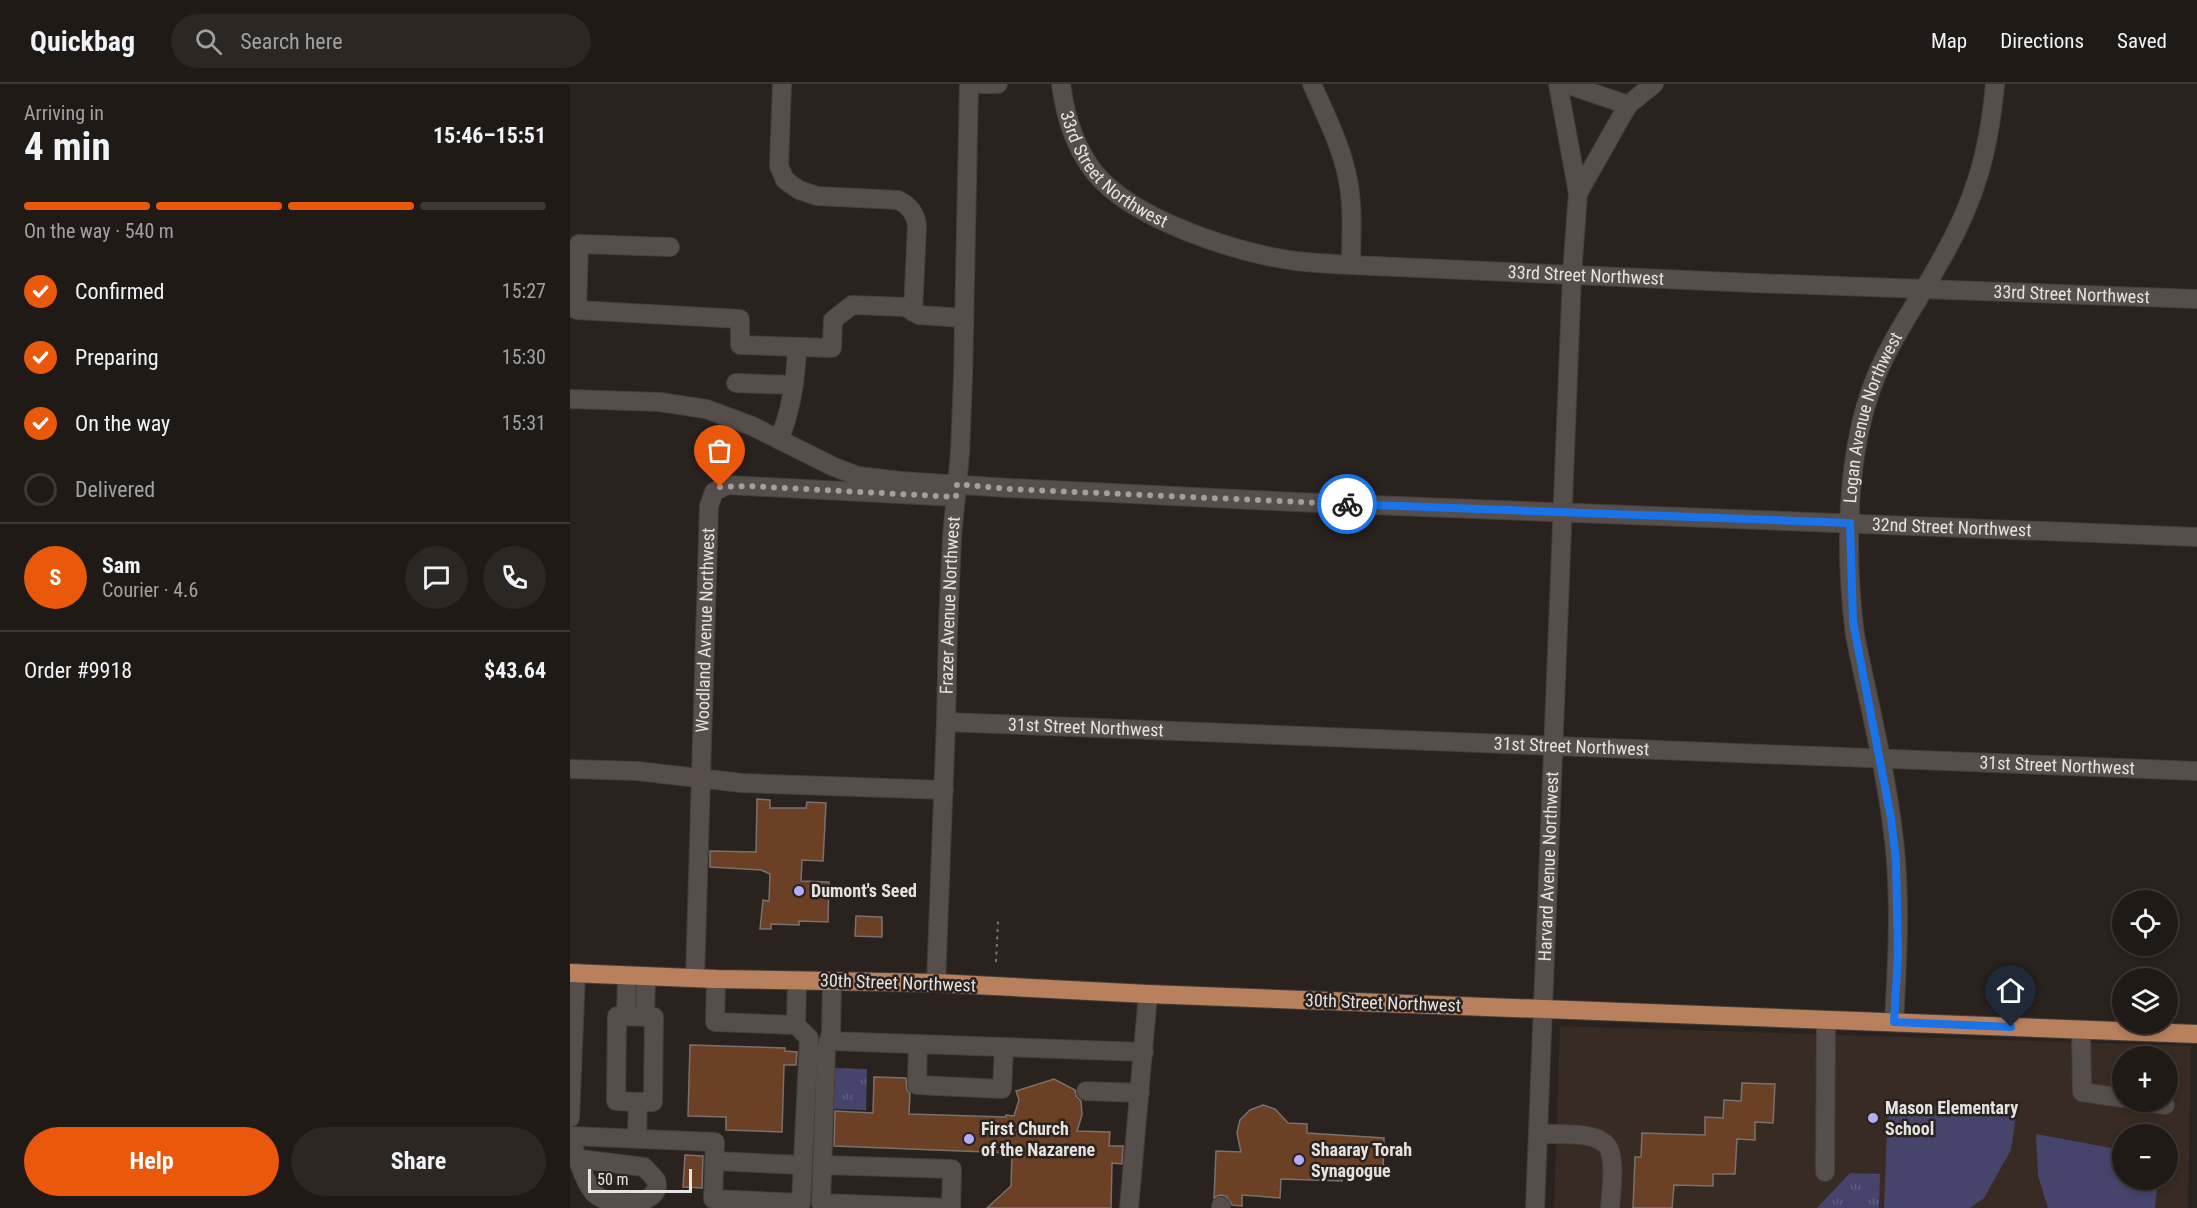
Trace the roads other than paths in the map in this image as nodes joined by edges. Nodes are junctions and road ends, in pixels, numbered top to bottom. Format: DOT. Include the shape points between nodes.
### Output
graph roads {
  1 [pos="782,84"];
  2 [pos="969,84"];
  3 [pos="980,84"];
  4 [pos="998,84"];
  5 [pos="1061,84"];
  6 [pos="1312,84"];
  7 [pos="1558,84"];
  8 [pos="1566,84"];
  9 [pos="1654,84"];
  10 [pos="1995,84"];
  11 [pos="1628,105"];
  12 [pos="1578,193"];
  13 [pos="670,247"];
  14 [pos="1351,265"];
  15 [pos="1572,274"];
  16 [pos="1924,288"];
  17 [pos="2197,299"];
  18 [pos="913,312"];
  19 [pos="964,318"];
  20 [pos="797,347"];
  21 [pos="736,383"];
  22 [pos="794,386"];
  23 [pos="570,399"];
  24 [pos="779,440"];
  25 [pos="956,491"];
  26 [pos="1563,512"];
  27 [pos="1850,523"];
  28 [pos="2197,537"];
  29 [pos="946,722"];
  30 [pos="1554,746"];
  31 [pos="1880,759"];
  32 [pos="570,769"];
  33 [pos="2197,771"];
  34 [pos="702,780"];
  35 [pos="944,790"];
  36 [pos="573,973"];
  37 [pos="627,976"];
  38 [pos="646,976"];
  39 [pos="695,978"];
  40 [pos="716,979"];
  41 [pos="797,980"];
  42 [pos="832,981"];
  43 [pos="936,982"];
  44 [pos="1148,994"];
  45 [pos="1542,1008"];
  46 [pos="626,1016"];
  47 [pos="645,1017"];
  48 [pos="1826,1020"];
  49 [pos="1894,1022"];
  50 [pos="796,1025"];
  51 [pos="2081,1030"];
  52 [pos="2197,1034"];
  53 [pos="829,1041"];
  54 [pos="918,1044"];
  55 [pos="1004,1047"];
  56 [pos="1144,1052"];
  57 [pos="1086,1091"];
  58 [pos="1140,1093"];
  59 [pos="2112,1096"];
  60 [pos="638,1102"];
  61 [pos="570,1118"];
  62 [pos="1538,1134"];
  63 [pos="570,1137"];
  64 [pos="637,1139"];
  65 [pos="579,1159"];
  66 [pos="714,1161"];
  67 [pos="803,1165"];
  68 [pos="822,1165"];
  69 [pos="1825,1172"];
  70 [pos="654,1204"];
  71 [pos="951,1208"];
  72 [pos="1129,1208"];
  73 [pos="1535,1208"];
  74 [pos="1610,1208"];
  1 -- 18 [label="street" via="779,166 784,180 817,196 898,200 914,214 917,226"];
  2 -- 19 [label="street, Frazer Avenue Northwest"];
  3 -- 4 [label="street"];
  5 -- 14 [label="street, 33rd Street Northwest" via="1069,120 1085,157 1095,173 1124,200 1180,228 1245,250 1297,261"];
  6 -- 14 [label="street" via="1346,171"];
  7 -- 12 [label="street"];
  8 -- 11 [label="street"];
  9 -- 11 [label="street"];
  10 -- 16 [label="street, Logan Avenue Northwest" via="1988,143 1978,179 1962,219"];
  11 -- 12 [label="street"];
  12 -- 15 [label="street, Harvard Avenue Northwest"];
  13 -- 20 [label="street" via="579,244 577,310 740,319 740,345"];
  14 -- 15 [label="street, 33rd Street Northwest"];
  15 -- 16 [label="street, 33rd Street Northwest"];
  15 -- 26 [label="street, Harvard Avenue Northwest"];
  16 -- 17 [label="street, 33rd Street Northwest"];
  16 -- 27 [label="street, Logan Avenue Northwest" via="1886,355 1863,414"];
  18 -- 19 [label="street"];
  18 -- 20 [label="street" via="904,307 852,305 833,320 832,348"];
  19 -- 25 [label="street, Frazer Avenue Northwest"];
  20 -- 22 [label="street"];
  21 -- 22 [label="street"];
  22 -- 24 [label="street"];
  23 -- 24 [label="street, 32nd Street Northwest" via="660,402 706,409"];
  24 -- 25 [label="street, 32nd Street Northwest" via="858,476"];
  25 -- 26 [label="street, 32nd Street Northwest"];
  25 -- 29 [label="street, Frazer Avenue Northwest"];
  25 -- 34 [label="street, Woodland Avenue Northwest" via="727,486 714,492 710,506"];
  26 -- 27 [label="street, 32nd Street Northwest"];
  26 -- 30 [label="street, Harvard Avenue Northwest"];
  27 -- 28 [label="street, 32nd Street Northwest"];
  27 -- 31 [label="street, Logan Avenue Northwest" via="1852,609"];
  29 -- 30 [label="street, 31st Street Northwest"];
  29 -- 35 [label="street, Frazer Avenue Northwest"];
  30 -- 31 [label="street, 31st Street Northwest"];
  30 -- 45 [label="street, Harvard Avenue Northwest"];
  31 -- 33 [label="street, 31st Street Northwest"];
  31 -- 49 [label="street, Logan Avenue Northwest" via="1896,861 1898,944"];
  32 -- 34 [label="street" via="637,771"];
  34 -- 35 [label="street"];
  34 -- 39 [label="street, Woodland Avenue Northwest"];
  35 -- 43 [label="street, Frazer Avenue Northwest"];
  36 -- 37 [label="main road, 30th Street Northwest"];
  36 -- 61 [label="street"];
  37 -- 38 [label="main road, 30th Street Northwest"];
  37 -- 46 [label="street"];
  38 -- 39 [label="main road, 30th Street Northwest"];
  38 -- 47 [label="street"];
  39 -- 40 [label="main road, 30th Street Northwest"];
  40 -- 41 [label="main road, 30th Street Northwest"];
  40 -- 50 [label="street" via="715,1022"];
  41 -- 42 [label="main road, 30th Street Northwest"];
  41 -- 50 [label="street"];
  42 -- 43 [label="main road, 30th Street Northwest"];
  42 -- 53 [label="street"];
  43 -- 44 [label="main road, 30th Street Northwest"];
  44 -- 45 [label="main road, 30th Street Northwest"];
  44 -- 56 [label="street"];
  45 -- 48 [label="main road, 30th Street Northwest"];
  45 -- 62 [label="street, Harvard Avenue Northwest"];
  46 -- 47 [label="street"];
  46 -- 60 [label="street" via="617,1016 616,1101"];
  47 -- 60 [label="street" via="654,1017 653,1102"];
  48 -- 49 [label="main road, 30th Street Northwest"];
  48 -- 69 [label="street"];
  49 -- 51 [label="main road, 30th Street Northwest"];
  50 -- 67 [label="street" via="809,1038"];
  51 -- 52 [label="main road, 30th Street Northwest"];
  51 -- 59 [label="street" via="2082,1092"];
  53 -- 54 [label="street"];
  53 -- 68 [label="street"];
  54 -- 55 [label="street"];
  54 -- 55 [label="street" via="917,1085 1002,1089"];
  55 -- 56 [label="street"];
  56 -- 58 [label="street"];
  57 -- 58 [label="street"];
  58 -- 72 [label="street"];
  60 -- 64 [label="street"];
  62 -- 73 [label="street, Harvard Avenue Northwest"];
  62 -- 74 [label="street" via="1588,1135 1608,1146 1612,1160"];
  63 -- 64 [label="street"];
  63 -- 65 [label="street"];
  64 -- 66 [label="street" via="715,1142"];
  65 -- 70 [label="street" via="598,1197 612,1202"];
  65 -- 70 [label="street" via="644,1167 657,1184"];
  66 -- 67 [label="street"];
  66 -- 67 [label="street" via="713,1199 801,1203"];
  68 -- 71 [label="street" via="821,1203"];
  68 -- 71 [label="street" via="952,1169"];
}
